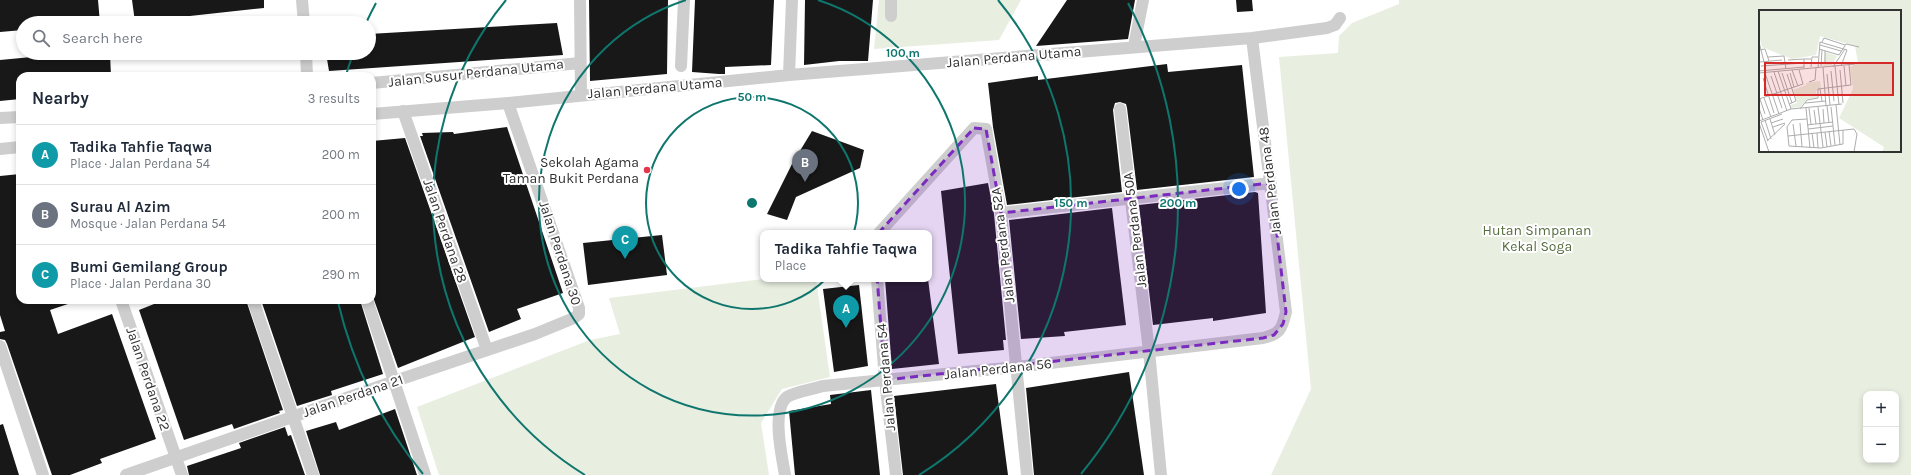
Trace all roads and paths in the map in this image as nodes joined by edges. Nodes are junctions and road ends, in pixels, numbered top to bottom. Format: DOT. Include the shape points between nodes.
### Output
graph roads {
  1 [pos="302,0"];
  2 [pos="580,0"];
  3 [pos="684,0"];
  4 [pos="792,0"];
  5 [pos="891,0"];
  6 [pos="1143,0"];
  7 [pos="303,16"];
  8 [pos="890,16"];
  9 [pos="1340,18"];
  10 [pos="1252,38"];
  11 [pos="1134,46"];
  12 [pos="306,60"];
  13 [pos="580,63"];
  14 [pos="681,66"];
  15 [pos="307,72"];
  16 [pos="789,75"];
  17 [pos="376,84"];
  18 [pos="581,95"];
  19 [pos="508,103"];
  20 [pos="1120,109"];
  21 [pos="403,111"];
  22 [pos="376,114"];
  23 [pos="16,117"];
  24 [pos="0,118"];
  25 [pos="16,147"];
  26 [pos="0,149"];
  27 [pos="1271,183"];
  28 [pos="1131,198"];
  29 [pos="1001,213"];
  30 [pos="882,230"];
  31 [pos="877,282"];
  32 [pos="122,304"];
  33 [pos="254,304"];
  34 [pos="368,304"];
  35 [pos="579,314"];
  36 [pos="1283,324"];
  37 [pos="0,346"];
  38 [pos="487,350"];
  39 [pos="1149,351"];
  40 [pos="1016,367"];
  41 [pos="5,379"];
  42 [pos="885,380"];
  43 [pos="395,381"];
  44 [pos="294,417"];
  45 [pos="176,458"];
  46 [pos="43,475"];
  47 [pos="126,475"];
  48 [pos="182,475"];
  49 [pos="312,475"];
  50 [pos="425,475"];
  51 [pos="785,475"];
  52 [pos="896,475"];
  53 [pos="1027,475"];
  54 [pos="1161,475"];
  1 -- 7 [label="street"];
  2 -- 13 [label="street"];
  3 -- 14 [label="street"];
  4 -- 16 [label="street"];
  5 -- 8 [label="street"];
  6 -- 11 [label="street"];
  9 -- 10 [label="street, Jalan Perdana Utama" via="1335,25 1327,28"];
  10 -- 11 [label="street, Jalan Perdana Utama"];
  10 -- 27 [label="street, Jalan Perdana 48"];
  11 -- 16 [label="street, Jalan Perdana Utama"];
  12 -- 15 [label="street"];
  13 -- 17 [label="street, Jalan Susur Perdana Utama"];
  13 -- 18 [label="street"];
  16 -- 18 [label="street, Jalan Perdana Utama"];
  18 -- 19 [label="street, Jalan Perdana Utama"];
  19 -- 21 [label="street, Jalan Perdana Utama"];
  19 -- 35 [label="street, Jalan Perdana 30"];
  20 -- 28 [label="street, Jalan Perdana 50A"];
  21 -- 22 [label="street, Jalan Perdana Utama"];
  21 -- 38 [label="street, Jalan Perdana 28"];
  23 -- 24 [label="street"];
  25 -- 26 [label="street"];
  27 -- 28 [label="street"];
  27 -- 36 [label="street, Jalan Perdana 48" via="1286,312"];
  28 -- 29 [label="street"];
  28 -- 39 [label="street, Jalan Perdana 50A"];
  29 -- 30 [label="street, Jalan Perdana 52A" via="986,129 980,127 974,128"];
  29 -- 40 [label="street, Jalan Perdana 52A"];
  31 -- 42 [label="street, Jalan Perdana 54"];
  32 -- 45 [label="street, Jalan Perdana 22"];
  33 -- 44 [label="street"];
  34 -- 43 [label="street"];
  35 -- 38 [label="street, Jalan Perdana 21" via="535,334"];
  36 -- 39 [label="street, Jalan Perdana 56" via="1274,335 1263,338"];
  37 -- 41 [label="street"];
  38 -- 43 [label="street, Jalan Perdana 21"];
  39 -- 40 [label="street, Jalan Perdana 56"];
  39 -- 54 [label="street, Jalan Perdana 50A"];
  40 -- 42 [label="street, Jalan Perdana 56"];
  40 -- 53 [label="street, Jalan Perdana 52A"];
  41 -- 46 [label="street"];
  42 -- 51 [label="street, Jalan Perdana 56" via="823,386 787,397 780,409 778,422"];
  42 -- 52 [label="street, Jalan Perdana 54"];
  43 -- 44 [label="street, Jalan Perdana 21"];
  43 -- 50 [label="street"];
  44 -- 45 [label="street, Jalan Perdana 21"];
  44 -- 49 [label="street"];
  45 -- 47 [label="street, Jalan Perdana 21"];
  45 -- 48 [label="street, Jalan Perdana 22"];
}
